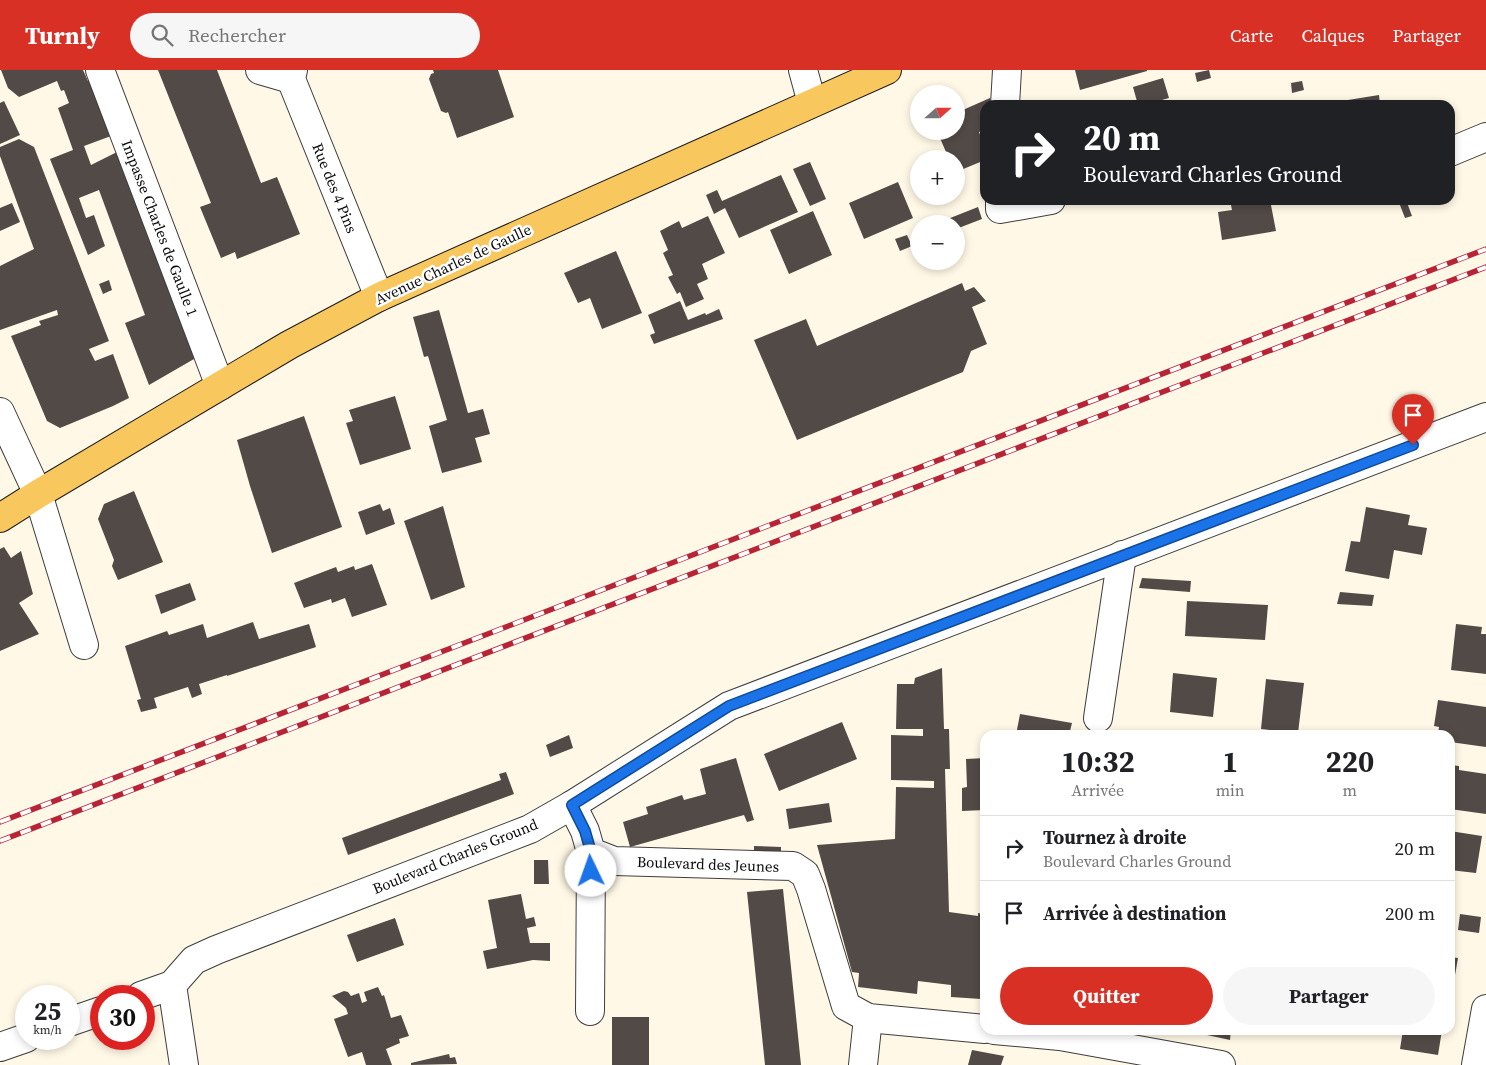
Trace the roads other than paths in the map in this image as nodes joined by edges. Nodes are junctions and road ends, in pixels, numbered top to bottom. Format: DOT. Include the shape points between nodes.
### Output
graph roads {
  1 [pos="100,70"];
  2 [pos="260,70"];
  3 [pos="803,70"];
  4 [pos="887,70"];
  5 [pos="1007,70"];
  6 [pos="292,75"];
  7 [pos="1005,100"];
  8 [pos="812,103"];
  9 [pos="1486,137"];
  10 [pos="1455,150"];
  11 [pos="1000,205"];
  12 [pos="1023,205"];
  13 [pos="379,297"];
  14 [pos="220,386"];
  15 [pos="0,412"];
  16 [pos="1486,417"];
  17 [pos="38,494"];
  18 [pos="0,518"];
  19 [pos="1122,555"];
  20 [pos="84,645"];
  21 [pos="1098,718"];
  22 [pos="572,805"];
  23 [pos="591,852"];
  24 [pos="172,985"];
  25 [pos="155,991"];
  26 [pos="1486,1009"];
  27 [pos="590,1011"];
  28 [pos="868,1018"];
  29 [pos="980,1029"];
  30 [pos="1049,1035"];
  31 [pos="15,1042"];
  32 [pos="0,1047"];
  33 [pos="184,1065"];
  34 [pos="863,1065"];
  35 [pos="1221,1065"];
  36 [pos="1476,1065"];
  1 -- 14 [label="street, Impasse Charles de Gaulle 1"];
  2 -- 6 [label="street, Rue des 4 Pins"];
  3 -- 8 [label="street"];
  4 -- 8 [label="main road, Avenue Charles de Gaulle"];
  5 -- 7 [label="street"];
  6 -- 13 [label="street, Rue des 4 Pins"];
  8 -- 13 [label="main road, Avenue Charles de Gaulle"];
  9 -- 10 [label="street"];
  11 -- 12 [label="street" via="1000,209"];
  13 -- 14 [label="main road, Avenue Charles de Gaulle"];
  14 -- 17 [label="main road, Avenue Charles de Gaulle"];
  15 -- 17 [label="street"];
  16 -- 19 [label="street, Boulevard Charles Ground"];
  17 -- 18 [label="main road, Avenue Charles de Gaulle"];
  17 -- 20 [label="street"];
  19 -- 21 [label="street"];
  19 -- 22 [label="street, Boulevard Charles Ground" via="729,706"];
  22 -- 23 [label="street"];
  22 -- 24 [label="street, Boulevard Charles Ground" via="530,828 194,960"];
  23 -- 27 [label="street"];
  23 -- 28 [label="street, Boulevard des Jeunes" via="614,861 793,866 805,874 846,1006"];
  24 -- 25 [label="street"];
  24 -- 33 [label="street"];
  26 -- 36 [label="street"];
  28 -- 29 [label="street, Boulevard des Jeunes"];
  28 -- 34 [label="street"];
  30 -- 35 [label="street"];
  31 -- 32 [label="street"];
}
